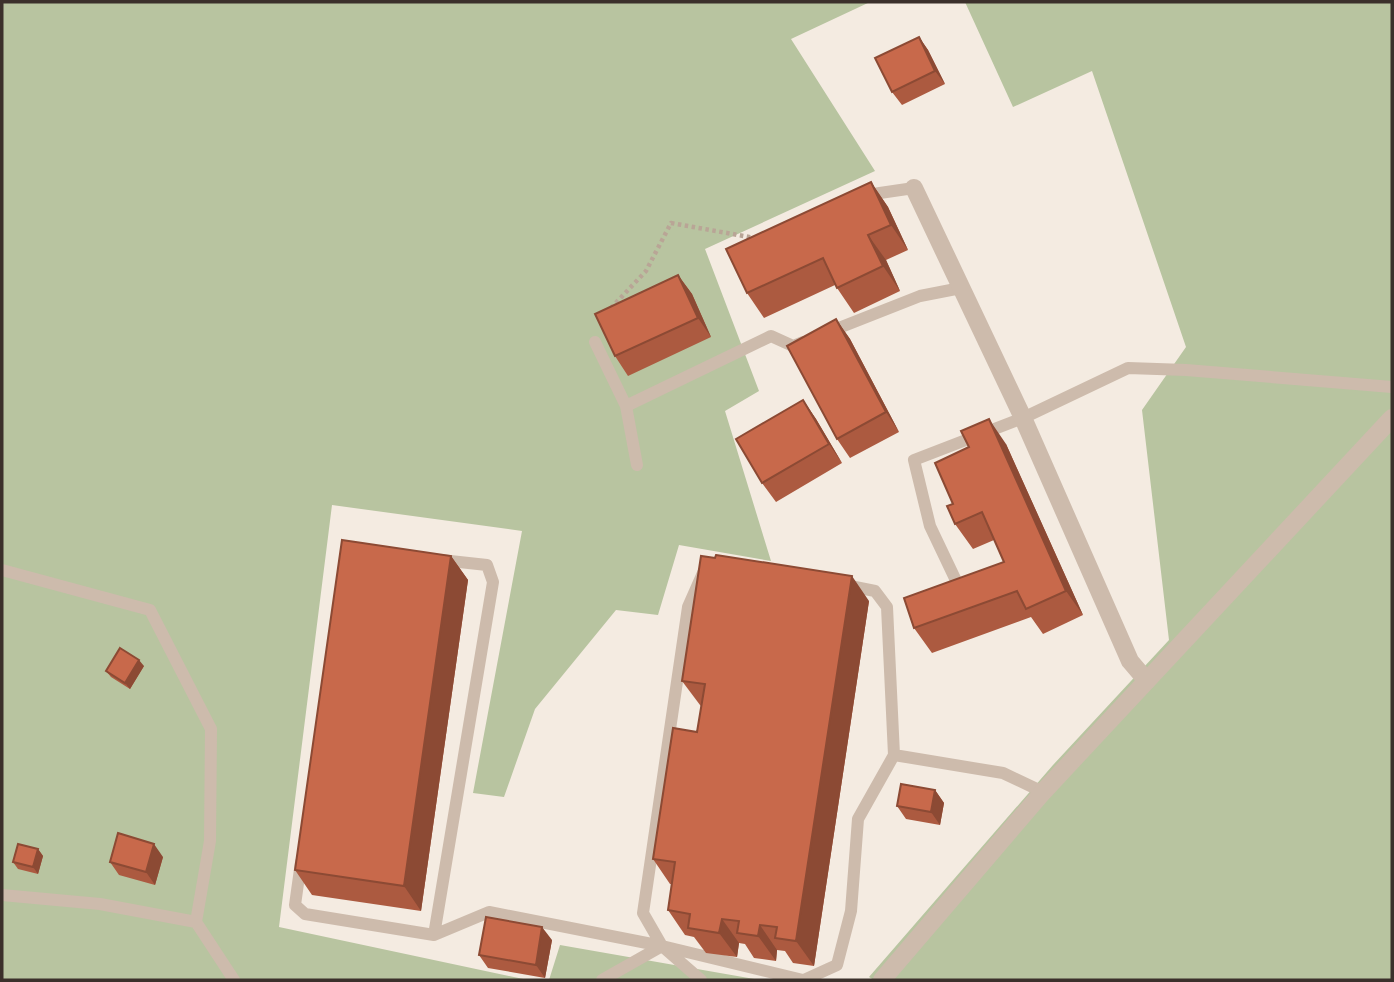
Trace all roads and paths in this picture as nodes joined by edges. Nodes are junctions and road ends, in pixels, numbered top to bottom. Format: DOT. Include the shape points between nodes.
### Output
graph roads {
  1 [pos="914,188"];
  2 [pos="849,204"];
  3 [pos="767,240"];
  4 [pos="961,288"];
  5 [pos="608,311"];
  6 [pos="595,342"];
  7 [pos="1392,387"];
  8 [pos="626,405"];
  9 [pos="1023,418"];
  10 [pos="1392,418"];
  11 [pos="638,465"];
  12 [pos="422,558"];
  13 [pos="719,565"];
  14 [pos="2,570"];
  15 [pos="836,583"];
  16 [pos="960,589"];
  17 [pos="1147,681"];
  18 [pos="894,755"];
  19 [pos="1043,792"];
  20 [pos="303,851"];
  21 [pos="2,895"];
  22 [pos="196,922"];
  23 [pos="434,935"];
  24 [pos="663,946"];
  25 [pos="234,980"];
  26 [pos="602,980"];
  27 [pos="701,980"];
  28 [pos="803,980"];
  29 [pos="882,980"];
  1 -- 2 [label="lane" via="873,194"];
  1 -- 4 [label="street"];
  3 -- 5 [label="path" via="671,223 646,271"];
  4 -- 8 [label="lane" via="920,296 793,346 771,336"];
  4 -- 9 [label="street"];
  6 -- 8 [label="lane"];
  7 -- 9 [label="lane" via="1128,368"];
  8 -- 11 [label="lane"];
  9 -- 16 [label="lane" via="914,460 930,526"];
  9 -- 17 [label="street" via="1129,661"];
  10 -- 17 [label="street"];
  12 -- 23 [label="lane" via="487,565 493,582"];
  13 -- 24 [label="lane" via="705,568 688,607 664,763 643,912"];
  14 -- 22 [label="lane" via="150,610 211,729 210,841"];
  15 -- 18 [label="lane" via="875,591 887,607"];
  17 -- 19 [label="street"];
  18 -- 19 [label="lane" via="1003,773"];
  18 -- 28 [label="lane" via="858,819 851,911 837,965"];
  19 -- 29 [label="street"];
  20 -- 23 [label="lane" via="295,905 305,914"];
  21 -- 22 [label="lane" via="100,904"];
  22 -- 25 [label="lane"];
  23 -- 24 [label="lane" via="489,912"];
  24 -- 26 [label="lane"];
  24 -- 27 [label="lane"];
  24 -- 28 [label="lane"];
}
